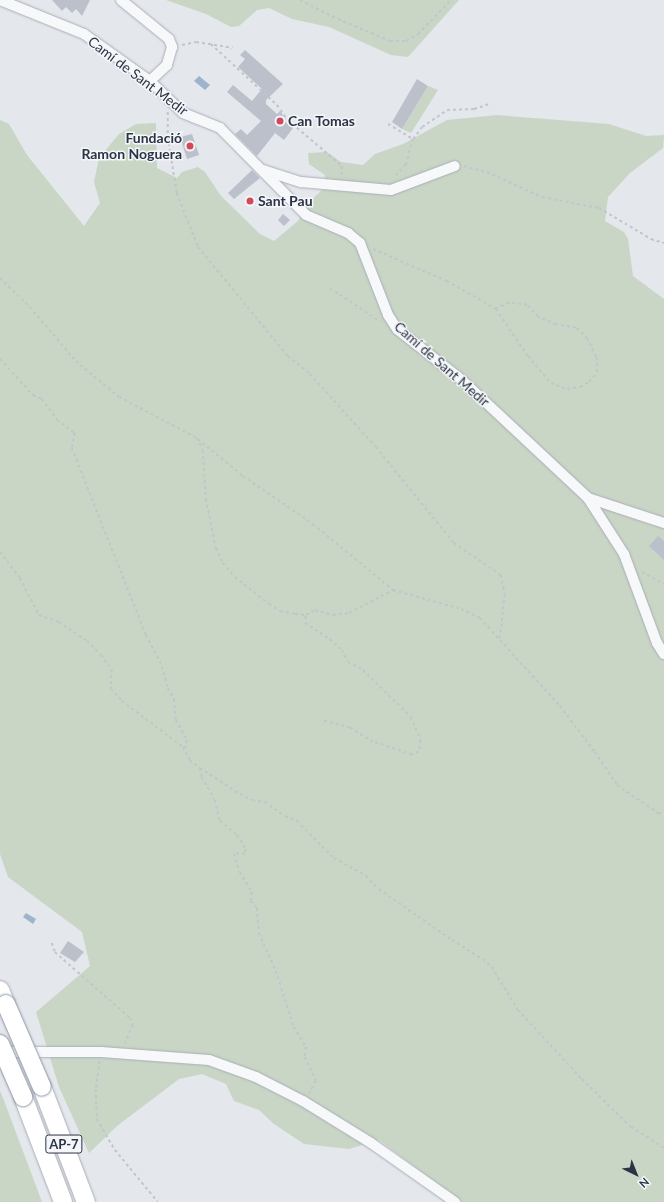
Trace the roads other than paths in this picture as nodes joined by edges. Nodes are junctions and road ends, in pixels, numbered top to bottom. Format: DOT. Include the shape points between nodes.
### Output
graph roads {
  1 [pos="0,0"];
  2 [pos="121,0"];
  3 [pos="150,81"];
  4 [pos="455,166"];
  5 [pos="261,170"];
  6 [pos="588,498"];
  7 [pos="664,523"];
  8 [pos="664,654"];
  9 [pos="3,997"];
  10 [pos="0,1044"];
  11 [pos="0,1052"];
  12 [pos="63,1202"];
  13 [pos="86,1202"];
  14 [pos="455,1202"];
  1 -- 3 [label="street, Camí de Sant Medir" via="84,34"];
  2 -- 3 [label="street" via="169,39 172,47 167,64"];
  3 -- 5 [label="street, Camí de Sant Medir" via="183,113 220,128"];
  4 -- 5 [label="street" via="391,190 301,182"];
  5 -- 6 [label="street, Camí de Sant Medir" via="306,215 348,233 360,243 388,315 397,329 463,381"];
  6 -- 7 [label="street, Camí de Sant Medir"];
  6 -- 8 [label="street" via="629,566 657,642"];
  9 -- 13 [label="highway, AP-7, bridge" via="42,1087"];
  10 -- 12 [label="highway, AP-7, bridge"];
  11 -- 14 [label="street" via="101,1052 209,1060 256,1077 305,1102 371,1143"];
}
